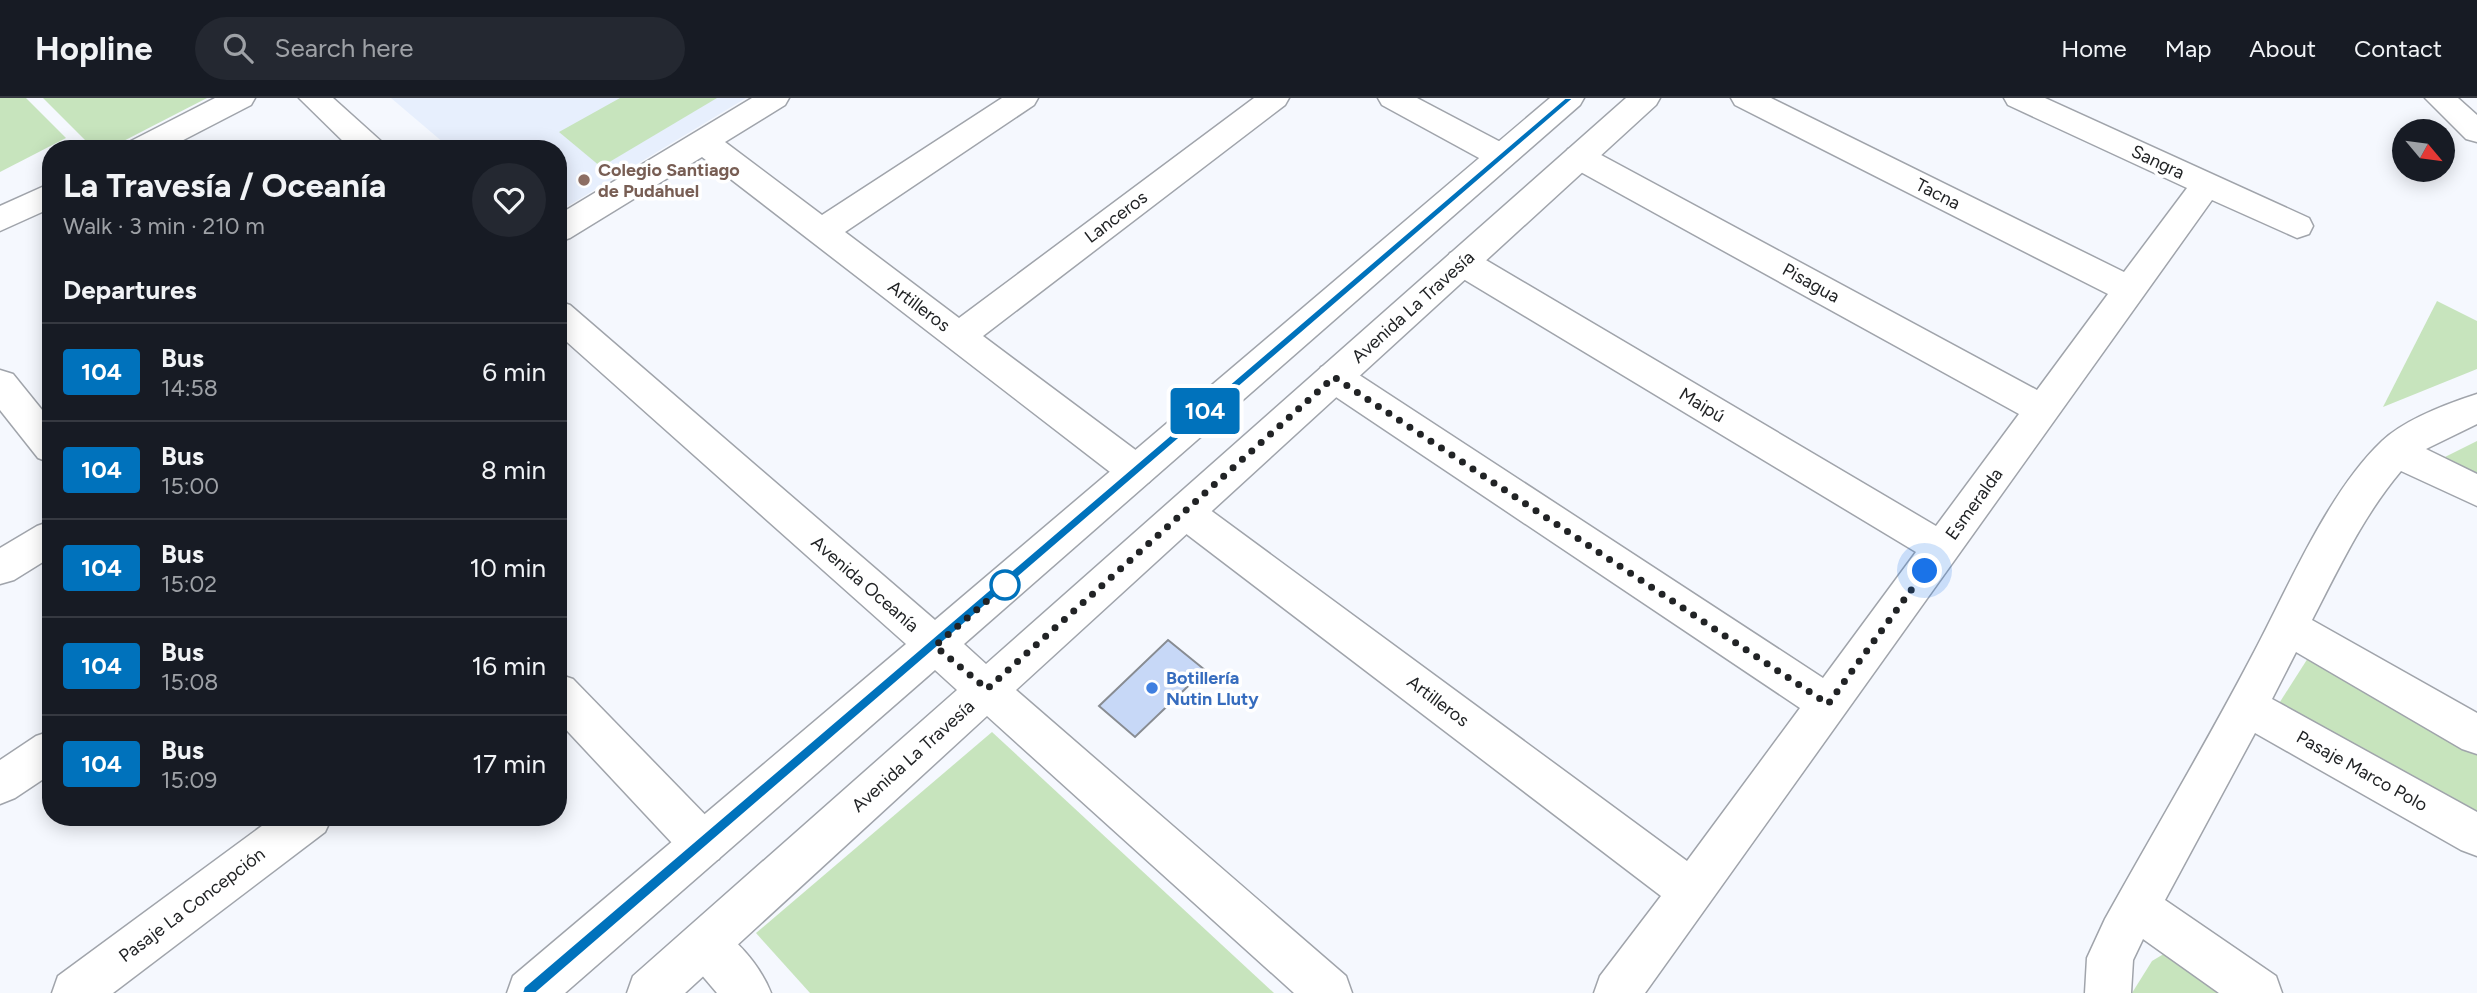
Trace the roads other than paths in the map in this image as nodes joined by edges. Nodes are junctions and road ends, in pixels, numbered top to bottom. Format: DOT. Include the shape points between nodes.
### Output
graph roads {
  1 [pos="240,98"];
  2 [pos="314,98"];
  3 [pos="774,98"];
  4 [pos="1023,98"];
  5 [pos="1274,98"];
  6 [pos="1393,98"];
  7 [pos="1569,98"];
  8 [pos="1645,98"];
  9 [pos="1745,98"];
  10 [pos="2019,98"];
  11 [pos="2440,98"];
  12 [pos="2477,132"];
  13 [pos="158,140"];
  14 [pos="361,140"];
  15 [pos="702,141"];
  16 [pos="1502,156"];
  17 [pos="1579,157"];
  18 [pos="2207,184"];
  19 [pos="42,199"];
  20 [pos="0,220"];
  21 [pos="567,224"];
  22 [pos="2297,226"];
  23 [pos="821,232"];
  24 [pos="1462,262"];
  25 [pos="2130,290"];
  26 [pos="567,322"];
  27 [pos="959,337"];
  28 [pos="1334,377"];
  29 [pos="1,387"];
  30 [pos="2477,408"];
  31 [pos="2042,410"];
  32 [pos="42,437"];
  33 [pos="2396,452"];
  34 [pos="1136,471"];
  35 [pos="2477,491"];
  36 [pos="1185,512"];
  37 [pos="42,542"];
  38 [pos="1941,548"];
  39 [pos="0,568"];
  40 [pos="2288,627"];
  41 [pos="935,646"];
  42 [pos="987,689"];
  43 [pos="567,701"];
  44 [pos="1828,704"];
  45 [pos="2247,707"];
  46 [pos="2477,735"];
  47 [pos="42,756"];
  48 [pos="0,785"];
  49 [pos="298,826"];
  50 [pos="2477,835"];
  51 [pos="703,844"];
  52 [pos="1691,891"];
  53 [pos="2136,907"];
  54 [pos="705,944"];
  55 [pos="75,993"];
  56 [pos="530,993"];
  57 [pos="650,993"];
  58 [pos="748,993"];
  59 [pos="1329,993"];
  60 [pos="1617,993"];
  61 [pos="2108,993"];
  62 [pos="2259,993"];
  1 -- 13 [label="street"];
  2 -- 14 [label="street"];
  3 -- 15 [label="street"];
  4 -- 23 [label="street"];
  5 -- 27 [label="street, Lanceros"];
  6 -- 16 [label="street"];
  7 -- 16 [label="street"];
  8 -- 17 [label="street, Avenida La Travesía"];
  9 -- 25 [label="street, Tacna"];
  10 -- 18 [label="street, Sangra"];
  11 -- 12 [label="street"];
  15 -- 21 [label="street"];
  15 -- 23 [label="street, Artilleros"];
  16 -- 34 [label="street"];
  17 -- 24 [label="street, Avenida La Travesía"];
  17 -- 31 [label="street, Pisagua"];
  18 -- 22 [label="street, Sangra"];
  18 -- 25 [label="street, Esmeralda"];
  19 -- 20 [label="street"];
  23 -- 27 [label="street, Artilleros"];
  24 -- 28 [label="street, Avenida La Travesía"];
  24 -- 38 [label="street, Maipú"];
  25 -- 31 [label="street, Esmeralda"];
  26 -- 41 [label="street, Avenida Oceanía"];
  27 -- 34 [label="street, Artilleros"];
  28 -- 36 [label="street, Avenida La Travesía"];
  28 -- 44 [label="street"];
  29 -- 32 [label="street"];
  30 -- 33 [label="street" via="2417,436"];
  31 -- 38 [label="street, Esmeralda"];
  33 -- 35 [label="street"];
  33 -- 40 [label="street" via="2346,516"];
  34 -- 41 [label="street"];
  36 -- 42 [label="street, Avenida La Travesía"];
  36 -- 52 [label="street, Artilleros"];
  37 -- 39 [label="street"];
  38 -- 44 [label="street, Esmeralda"];
  40 -- 45 [label="street"];
  40 -- 46 [label="street"];
  41 -- 42 [label="street, Avenida Oceanía"];
  41 -- 51 [label="street"];
  42 -- 54 [label="street, Avenida La Travesía"];
  42 -- 59 [label="street, Avenida Oceanía"];
  43 -- 51 [label="street"];
  44 -- 52 [label="street, Esmeralda"];
  45 -- 50 [label="street, Pasaje Marco Polo"];
  45 -- 53 [label="street"];
  47 -- 48 [label="street"];
  49 -- 55 [label="street, Pasaje La Concepción"];
  51 -- 56 [label="street"];
  52 -- 60 [label="street, Esmeralda"];
  53 -- 61 [label="street" via="2110,958"];
  53 -- 62 [label="street"];
  54 -- 57 [label="street, Avenida La Travesía"];
  54 -- 58 [label="street"];
}
